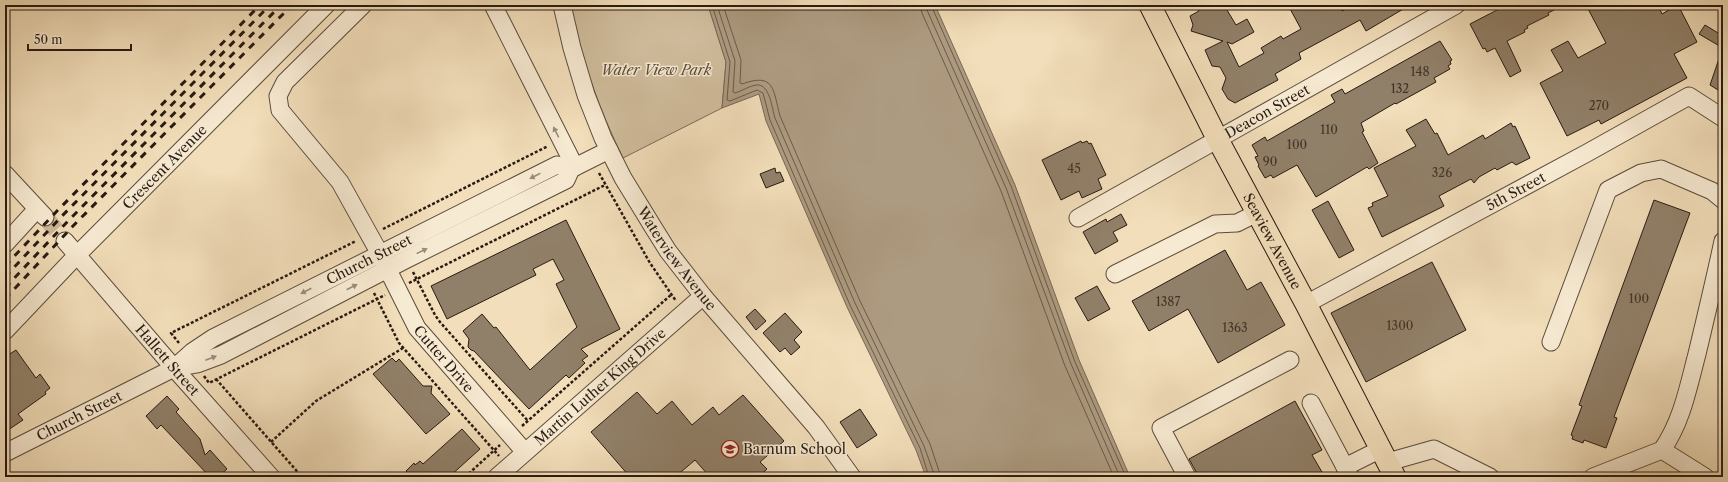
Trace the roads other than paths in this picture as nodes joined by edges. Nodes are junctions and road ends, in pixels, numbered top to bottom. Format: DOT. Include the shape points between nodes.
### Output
graph roads {
  1 [pos="326,5"];
  2 [pos="363,5"];
  3 [pos="493,5"];
  4 [pos="562,5"];
  5 [pos="1150,5"];
  6 [pos="1456,5"];
  7 [pos="1723,118"];
  8 [pos="1218,140"];
  9 [pos="609,150"];
  10 [pos="573,168"];
  11 [pos="5,174"];
  12 [pos="1723,200"];
  13 [pos="1257,213"];
  14 [pos="1078,218"];
  15 [pos="65,241"];
  16 [pos="1723,241"];
  17 [pos="5,244"];
  18 [pos="77,255"];
  19 [pos="384,261"];
  20 [pos="1115,274"];
  21 [pos="703,296"];
  22 [pos="1306,304"];
  23 [pos="5,331"];
  24 [pos="1551,342"];
  25 [pos="1290,360"];
  26 [pos="174,368"];
  27 [pos="1311,403"];
  28 [pos="1662,450"];
  29 [pos="525,452"];
  30 [pos="5,453"];
  31 [pos="1388,463"];
  32 [pos="503,472"];
  33 [pos="1348,472"];
  34 [pos="271,477"];
  35 [pos="852,477"];
  36 [pos="1187,477"];
  37 [pos="1490,477"];
  38 [pos="1592,477"];
  39 [pos="1704,477"];
  1 -- 18 [label="street, Crescent Avenue"];
  2 -- 19 [label="street, Cutter Drive" via="285,82 278,96 280,110 340,182"];
  10 -- 3 [label="street, one-way"];
  4 -- 9 [label="street, Waterview Avenue" via="586,95"];
  5 -- 8 [label="main road, Seaview Avenue"];
  6 -- 8 [label="street, Deacon Street"];
  7 -- 22 [label="street, 5th Street" via="1689,96"];
  8 -- 13 [label="main road, Seaview Avenue"];
  8 -- 14 [label="street, Deacon Street"];
  9 -- 10 [label="street"];
  9 -- 21 [label="street, Waterview Avenue" via="623,178 668,251"];
  10 -- 19 [label="street, Church Street" via="557,165"];
  11 -- 17 [label="street" via="41,213"];
  12 -- 24 [label="street" via="1712,191 1661,169 1641,173 1608,190"];
  13 -- 20 [label="street" via="1237,223 1214,224"];
  13 -- 22 [label="main road, Seaview Avenue"];
  15 -- 18 [label="street, Hallett Street"];
  16 -- 28 [label="street" via="1683,409 1671,437"];
  18 -- 23 [label="street, Crescent Avenue"];
  18 -- 26 [label="street, Hallett Street"];
  19 -- 26 [label="street, Church Street" via="221,355 197,364"];
  19 -- 29 [label="street, Cutter Drive" via="417,328"];
  21 -- 29 [label="street, Martin Luther King Drive"];
  21 -- 35 [label="street, Waterview Avenue" via="816,427"];
  22 -- 31 [label="main road, Seaview Avenue"];
  25 -- 36 [label="street" via="1161,428"];
  26 -- 30 [label="street, Church Street"];
  26 -- 34 [label="street, Hallett Street"];
  27 -- 33 [label="street"];
  28 -- 38 [label="street"];
  28 -- 39 [label="street"];
  29 -- 32 [label="street, Martin Luther King Drive"];
  31 -- 33 [label="street"];
  31 -- 37 [label="street" via="1434,449"];
}
